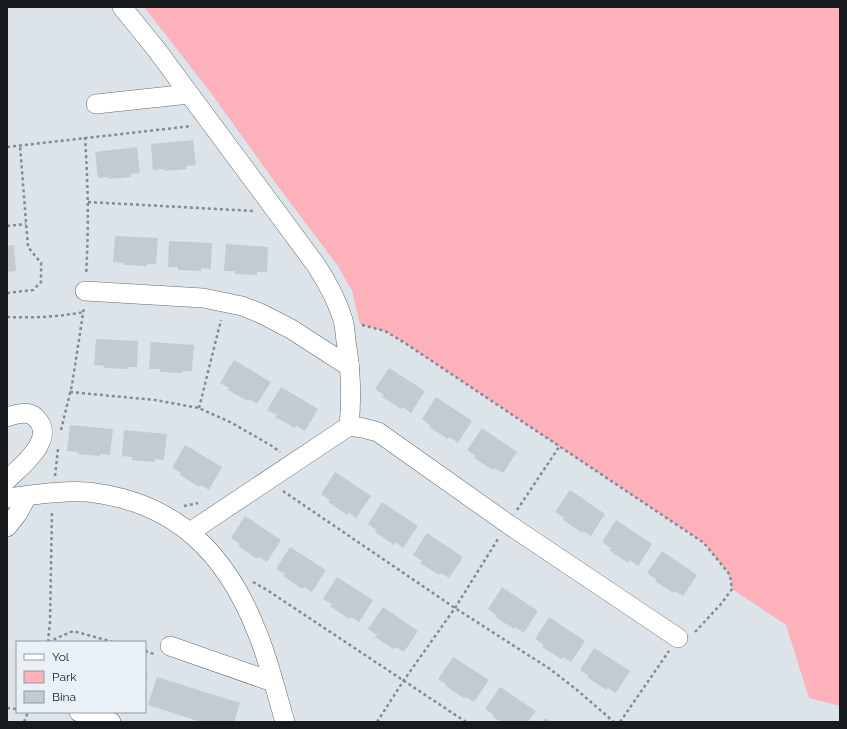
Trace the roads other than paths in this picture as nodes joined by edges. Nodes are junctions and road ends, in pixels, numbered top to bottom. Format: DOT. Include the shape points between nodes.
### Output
graph roads {
  1 [pos="122,7"];
  2 [pos="189,94"];
  3 [pos="96,104"];
  4 [pos="85,291"];
  5 [pos="350,367"];
  6 [pos="7,417"];
  7 [pos="350,426"];
  8 [pos="7,480"];
  9 [pos="27,496"];
  10 [pos="7,498"];
  11 [pos="7,527"];
  12 [pos="190,532"];
  13 [pos="678,638"];
  14 [pos="170,646"];
  15 [pos="273,682"];
  16 [pos="82,713"];
  17 [pos="111,722"];
  18 [pos="285,722"];
  1 -- 2 [label="street"];
  2 -- 3 [label="street"];
  2 -- 5 [label="street" via="316,265 336,300 343,320"];
  4 -- 5 [label="street" via="188,297 225,302 260,313 291,329"];
  5 -- 7 [label="street"];
  6 -- 8 [label="street" via="27,413 35,416 43,431 34,454"];
  7 -- 12 [label="street"];
  7 -- 13 [label="street" via="378,432 508,524"];
  9 -- 10 [label="street"];
  9 -- 11 [label="street"];
  9 -- 12 [label="street" via="53,487 110,495 173,520"];
  12 -- 15 [label="street" via="230,576 258,633"];
  14 -- 15 [label="street"];
  15 -- 18 [label="street"];
  16 -- 17 [label="street"];
}
